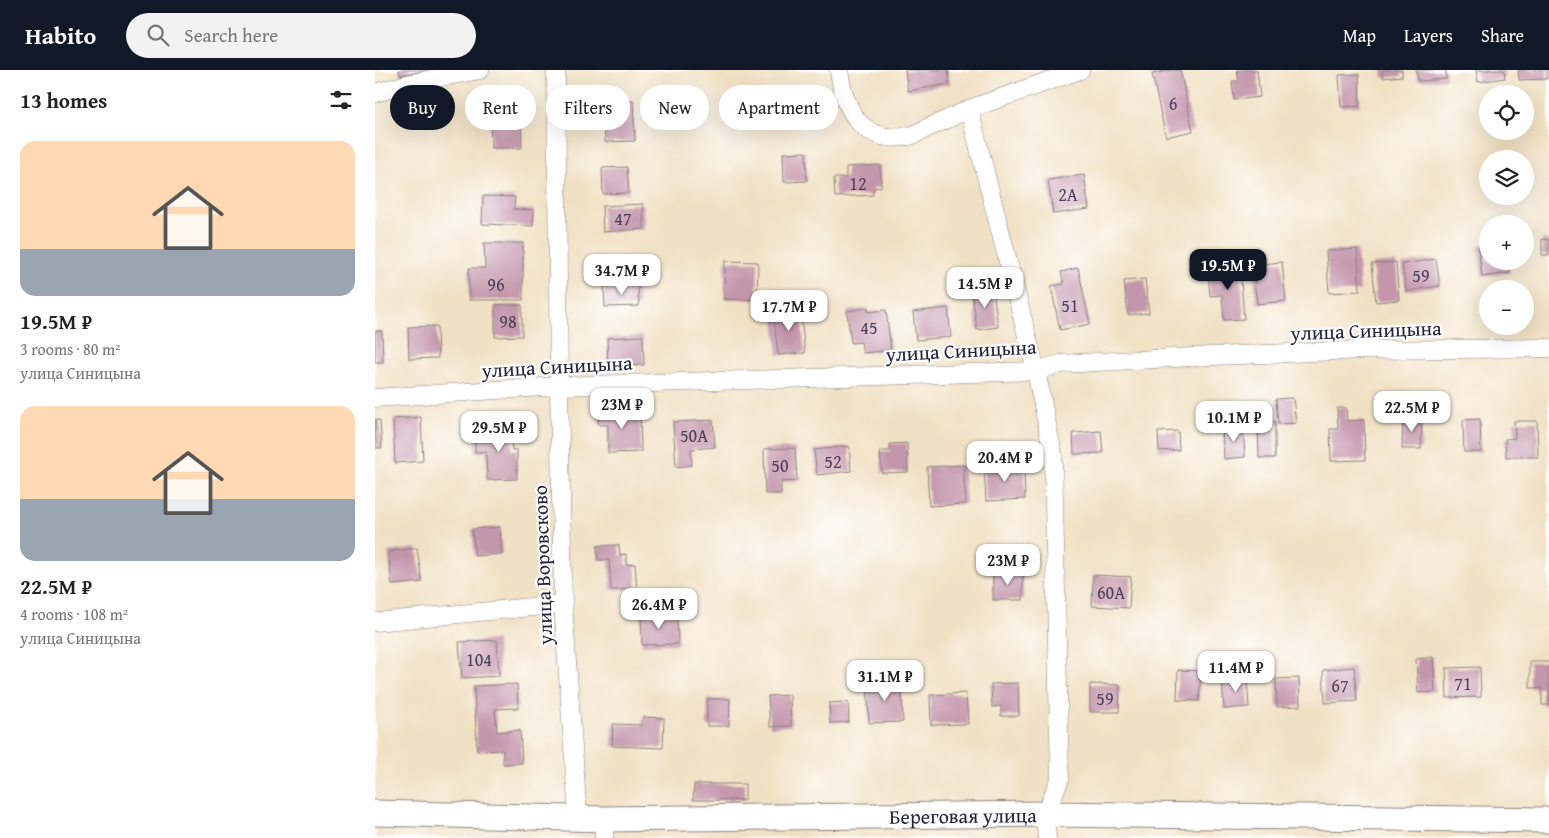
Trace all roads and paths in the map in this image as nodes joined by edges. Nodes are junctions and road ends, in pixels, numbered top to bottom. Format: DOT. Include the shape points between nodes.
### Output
graph roads {
  1 [pos="480,70"];
  2 [pos="556,70"];
  3 [pos="839,70"];
  4 [pos="1080,70"];
  5 [pos="375,93"];
  6 [pos="969,109"];
  7 [pos="1549,348"];
  8 [pos="1036,371"];
  9 [pos="559,386"];
  10 [pos="375,398"];
  11 [pos="563,604"];
  12 [pos="375,622"];
  13 [pos="375,813"];
  14 [pos="578,818"];
  15 [pos="1549,820"];
  16 [pos="1046,826"];
  17 [pos="604,828"];
  1 -- 5 [label="street"];
  2 -- 9 [label="street, улица Воровсково"];
  3 -- 6 [label="street" via="853,116 863,127 880,135 911,136"];
  4 -- 6 [label="street"];
  6 -- 8 [label="street"];
  7 -- 8 [label="street, улица Синицына" via="1212,356 1060,364"];
  8 -- 9 [label="street, улица Синицына"];
  8 -- 16 [label="street" via="1053,454 1060,760 1060,779"];
  9 -- 10 [label="street, улица Синицына"];
  9 -- 11 [label="street, улица Воровсково"];
  11 -- 12 [label="street"];
  11 -- 14 [label="street, улица Воровсково"];
  13 -- 14 [label="main road, Береговая улица"];
  14 -- 17 [label="main road, Береговая улица"];
  15 -- 16 [label="main road, Береговая улица"];
  16 -- 17 [label="main road, Береговая улица"];
}
